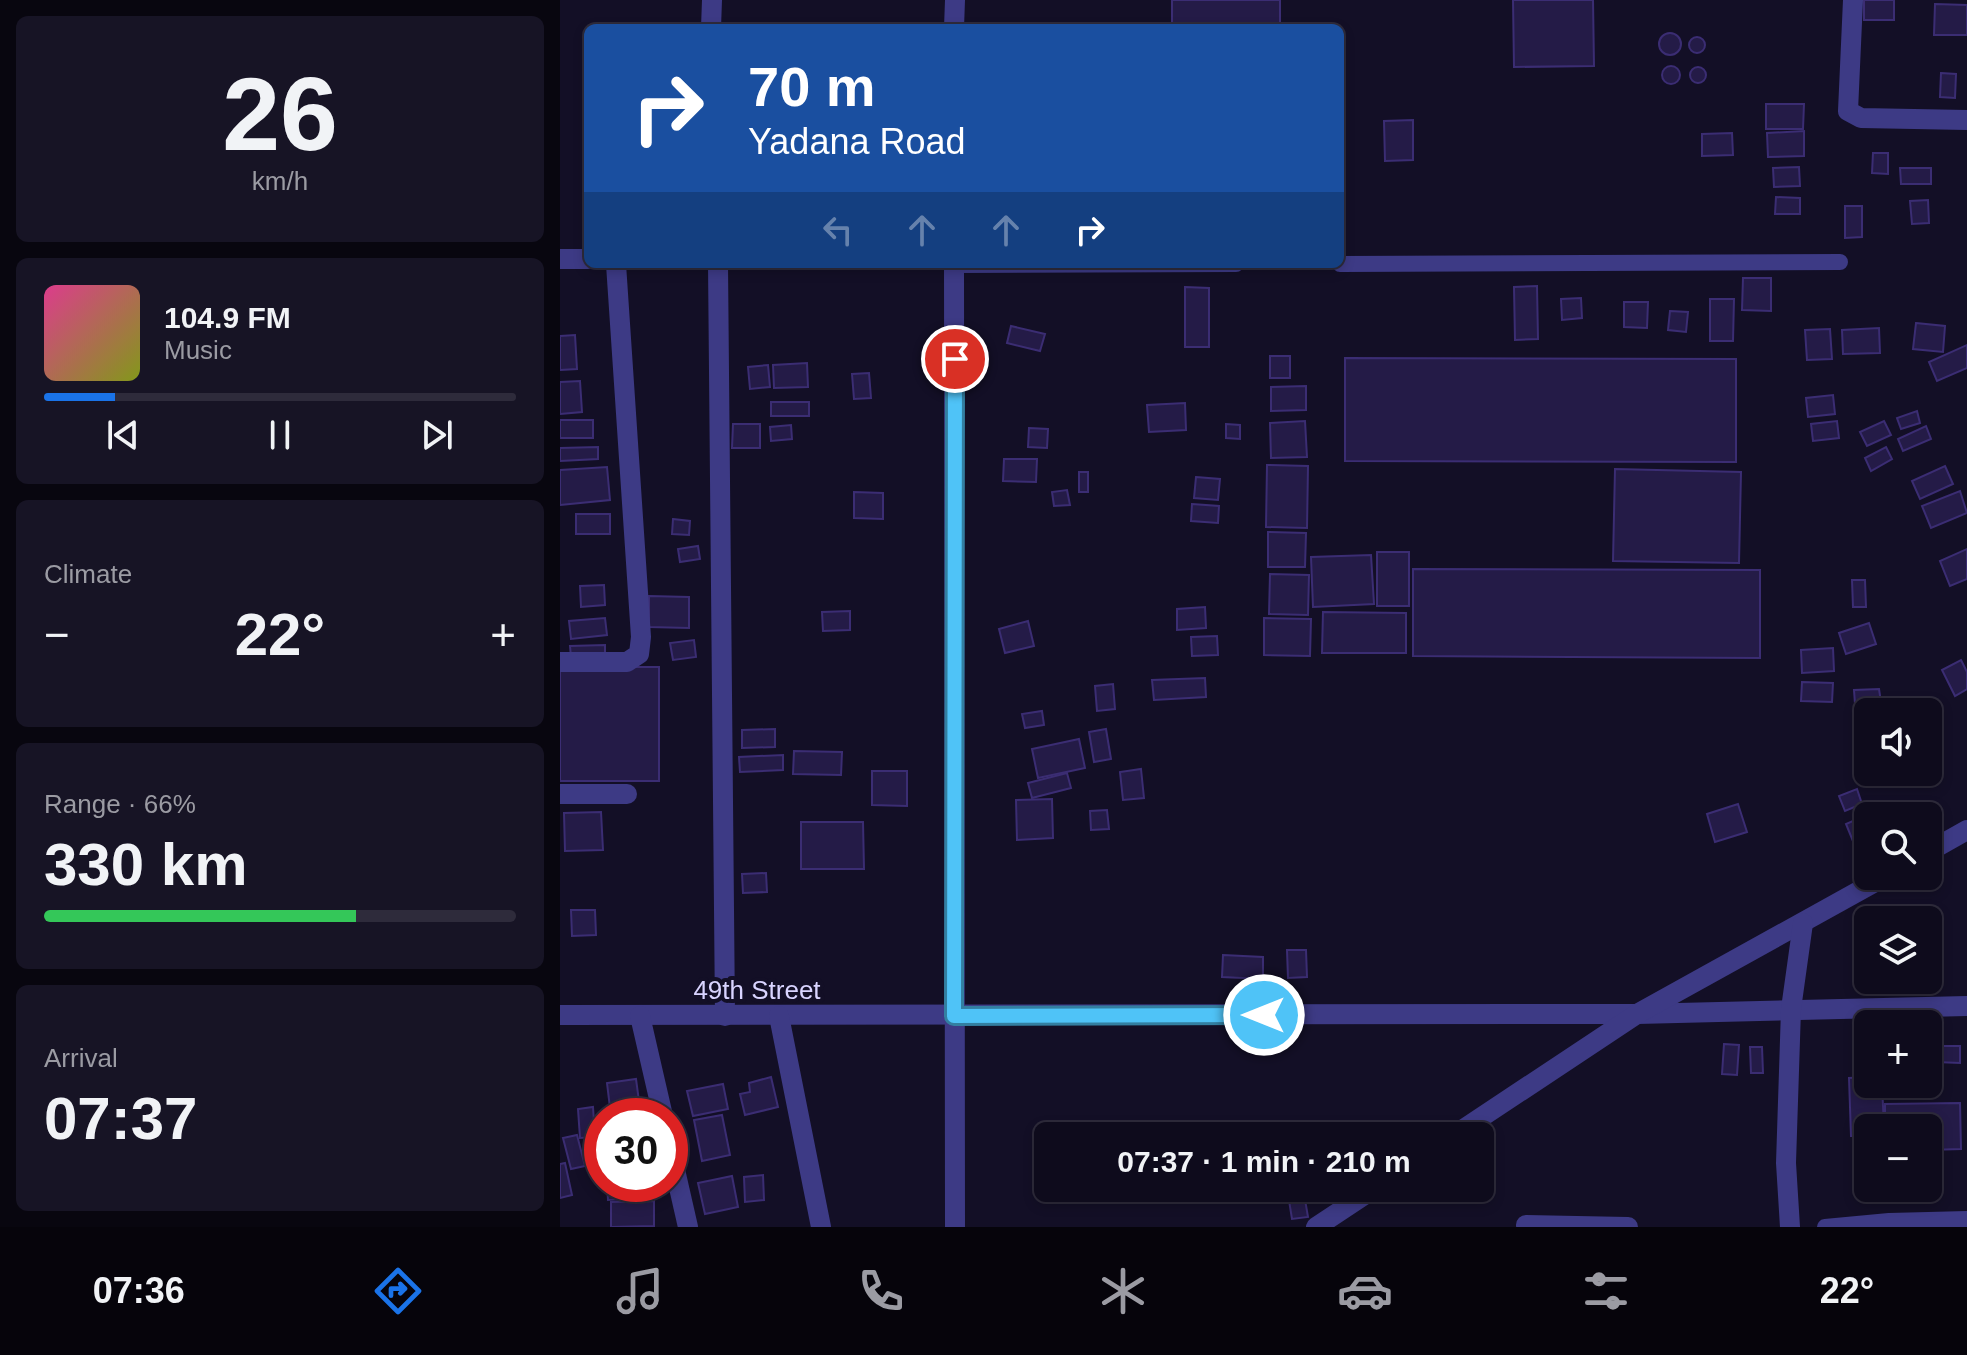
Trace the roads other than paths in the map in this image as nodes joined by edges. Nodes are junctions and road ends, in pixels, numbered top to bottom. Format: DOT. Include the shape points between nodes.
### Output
graph roads {
  1 [pos="712,0"];
  2 [pos="955,0"];
  3 [pos="1853,0"];
  4 [pos="711,24"];
  5 [pos="954,24"];
  6 [pos="1967,120"];
  7 [pos="560,259"];
  8 [pos="584,259"];
  9 [pos="1840,262"];
  10 [pos="1344,264"];
  11 [pos="616,268"];
  12 [pos="718,268"];
  13 [pos="954,268"];
  14 [pos="560,662"];
  15 [pos="560,794"];
  16 [pos="627,794"];
  17 [pos="1967,830"];
  18 [pos="1942,844"];
  19 [pos="1861,890"];
  20 [pos="1803,923"];
  21 [pos="1967,1006"];
  22 [pos="1791,1009"];
  23 [pos="1637,1014"];
  24 [pos="560,1015"];
  25 [pos="640,1016"];
  26 [pos="725,1016"];
  27 [pos="779,1016"];
  28 [pos="954,1016"];
  29 [pos="659,1098"];
  30 [pos="1474,1122"];
  31 [pos="682,1202"];
  32 [pos="1354,1202"];
  33 [pos="1967,1219"];
  34 [pos="1526,1225"];
  35 [pos="688,1227"];
  36 [pos="821,1227"];
  37 [pos="955,1227"];
  38 [pos="1316,1227"];
  39 [pos="1628,1227"];
  40 [pos="1790,1227"];
  41 [pos="1825,1227"];
  1 -- 4 [label="street"];
  2 -- 5 [label="street"];
  3 -- 6 [label="street" via="1848,111 1861,118"];
  7 -- 8 [label="street"];
  9 -- 10 [label="lane"];
  11 -- 14 [label="street" via="639,654 627,662"];
  12 -- 26 [label="street"];
  13 -- 28 [label="street"];
  15 -- 16 [label="street"];
  17 -- 18 [label="street"];
  19 -- 20 [label="street"];
  20 -- 22 [label="street"];
  20 -- 23 [label="street"];
  21 -- 22 [label="street, 49th Street"];
  22 -- 23 [label="street, 49th Street"];
  22 -- 40 [label="street" via="1786,1163"];
  23 -- 28 [label="street, 49th Street"];
  23 -- 30 [label="street"];
  24 -- 25 [label="street, 49th Street"];
  25 -- 26 [label="street, 49th Street"];
  25 -- 29 [label="street"];
  26 -- 27 [label="street, 49th Street"];
  27 -- 28 [label="street, 49th Street"];
  27 -- 36 [label="street"];
  28 -- 37 [label="street"];
  31 -- 35 [label="street"];
  32 -- 38 [label="street"];
  33 -- 41 [label="lane"];
  34 -- 39 [label="street"];
}
